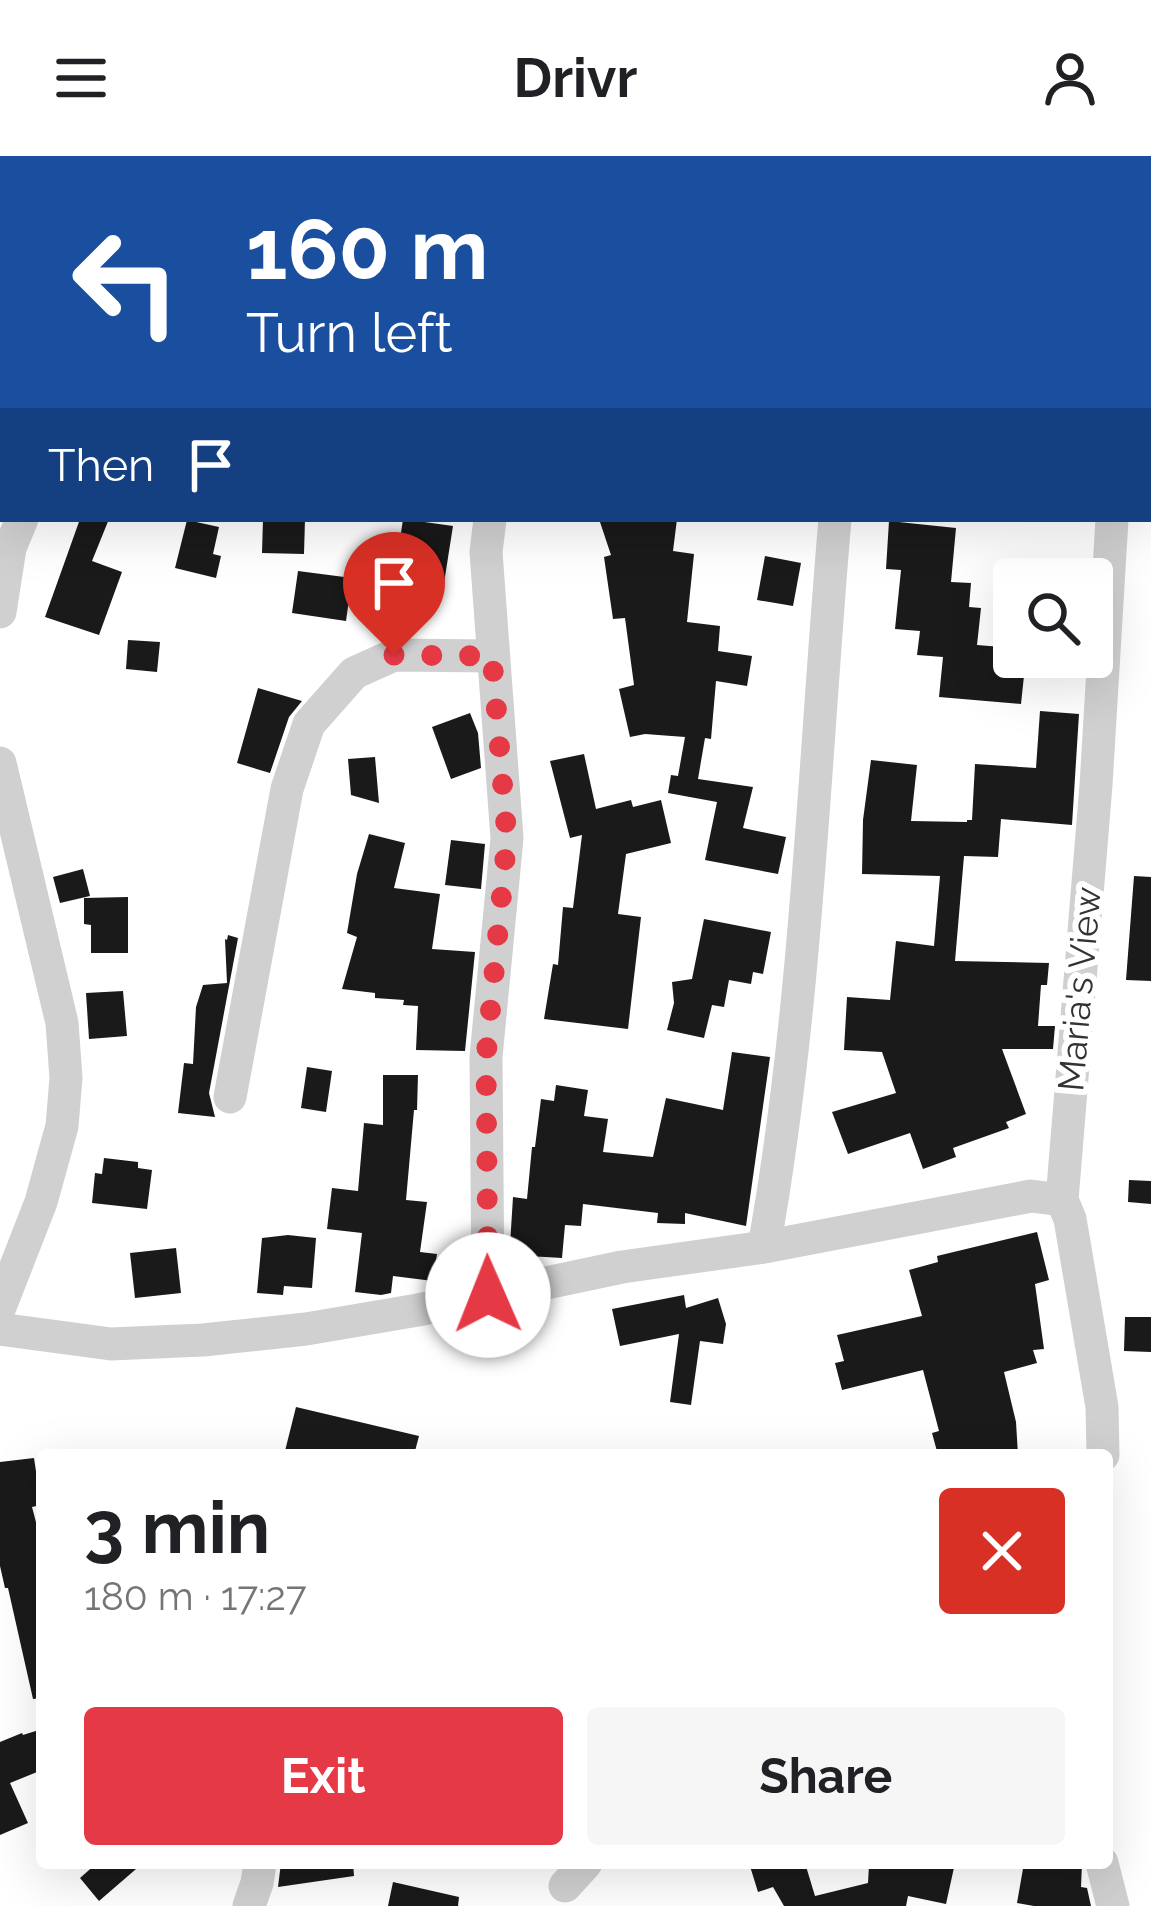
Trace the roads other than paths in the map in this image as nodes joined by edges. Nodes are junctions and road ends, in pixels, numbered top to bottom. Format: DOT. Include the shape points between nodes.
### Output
graph roads {
  1 [pos="21,522"];
  2 [pos="490,522"];
  3 [pos="835,522"];
  4 [pos="1112,522"];
  5 [pos="0,612"];
  6 [pos="492,656"];
  7 [pos="0,763"];
  8 [pos="230,1097"];
  9 [pos="1062,1200"];
  10 [pos="764,1247"];
  11 [pos="488,1295"];
  12 [pos="0,1307"];
  13 [pos="0,1329"];
  14 [pos="1103,1449"];
  15 [pos="258,1869"];
  16 [pos="1104,1869"];
  17 [pos="249,1906"];
  18 [pos="1113,1906"];
  1 -- 5 [label="street"];
  2 -- 6 [label="street"];
  3 -- 10 [label="street" via="783,1144"];
  4 -- 9 [label="street, Maria's View"];
  6 -- 8 [label="street" via="394,655 354,674 310,724 287,789"];
  6 -- 11 [label="street" via="507,838 486,1057"];
  7 -- 12 [label="street" via="62,1023 66,1078 62,1126"];
  9 -- 10 [label="street" via="1031,1196"];
  9 -- 14 [label="street, Maria's View"];
  10 -- 11 [label="street"];
  11 -- 13 [label="street" via="203,1340 111,1343"];
  15 -- 17 [label="street"];
  16 -- 18 [label="street"];
}
